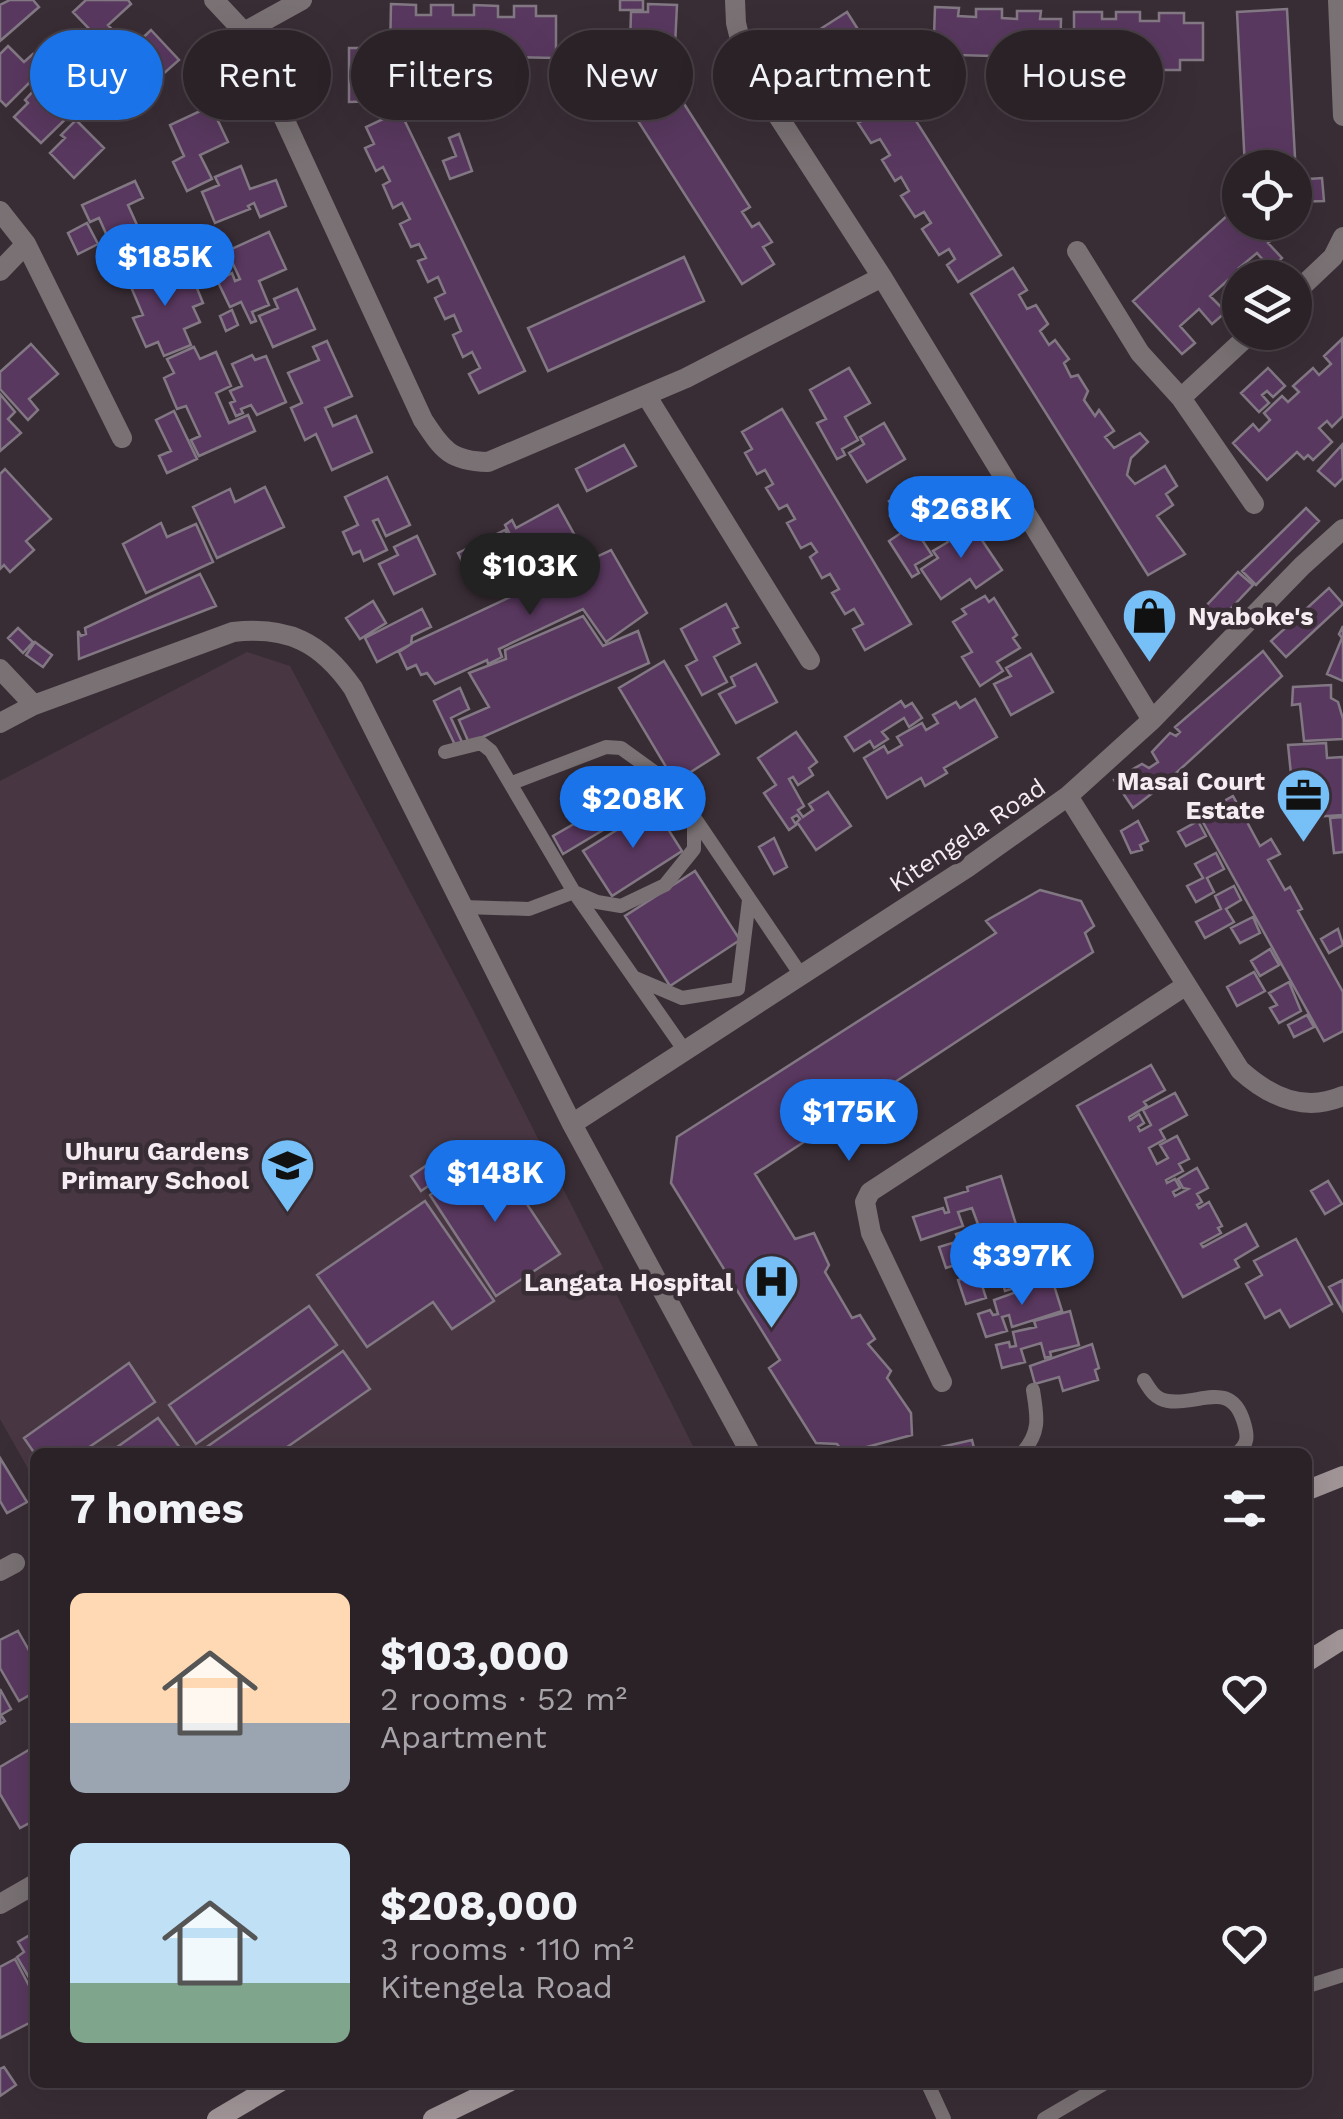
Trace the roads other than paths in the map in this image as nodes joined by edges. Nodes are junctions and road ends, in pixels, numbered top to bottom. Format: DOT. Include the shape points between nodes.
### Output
graph roads {
  1 [pos="214,0"];
  2 [pos="302,0"];
  3 [pos="735,0"];
  4 [pos="1338,0"];
  5 [pos="242,30"];
  6 [pos="248,30"];
  7 [pos="1343,116"];
  8 [pos="284,120"];
  9 [pos="0,211"];
  10 [pos="1343,238"];
  11 [pos="26,244"];
  12 [pos="1077,251"];
  13 [pos="0,272"];
  14 [pos="882,277"];
  15 [pos="1312,277"];
  16 [pos="1233,350"];
  17 [pos="646,395"];
  18 [pos="1181,398"];
  19 [pos="122,438"];
  20 [pos="1254,504"];
  21 [pos="1343,528"];
  22 [pos="810,660"];
  23 [pos="0,669"];
  24 [pos="34,705"];
  25 [pos="1152,720"];
  26 [pos="0,723"];
  27 [pos="445,752"];
  28 [pos="512,783"];
  29 [pos="1068,796"];
  30 [pos="694,816"];
  31 [pos="574,892"];
  32 [pos="749,900"];
  33 [pos="463,907"];
  34 [pos="801,975"];
  35 [pos="634,978"];
  36 [pos="1184,986"];
  37 [pos="685,1051"];
  38 [pos="1343,1096"];
  39 [pos="572,1124"];
  40 [pos="1144,1380"];
  41 [pos="942,1382"];
  42 [pos="1033,1390"];
  43 [pos="748,1448"];
  44 [pos="1026,1448"];
  45 [pos="1244,1448"];
  46 [pos="1343,1476"];
  47 [pos="1312,1488"];
  48 [pos="1343,1639"];
  49 [pos="1312,1658"];
  50 [pos="30,1887"];
  51 [pos="0,1904"];
  52 [pos="1343,1975"];
  53 [pos="1312,1985"];
  54 [pos="270,2088"];
  55 [pos="497,2088"];
  56 [pos="930,2088"];
  57 [pos="1097,2088"];
  58 [pos="217,2119"];
  59 [pos="433,2119"];
  60 [pos="944,2119"];
  61 [pos="1044,2119"];
  1 -- 5 [label="street"];
  2 -- 6 [label="street"];
  3 -- 14 [label="street" via="747,68"];
  4 -- 7 [label="street"];
  8 -- 17 [label="street" via="422,420 444,450 464,461 488,462"];
  9 -- 11 [label="street"];
  10 -- 15 [label="street"];
  11 -- 13 [label="street"];
  11 -- 19 [label="street"];
  12 -- 18 [label="street" via="1140,353"];
  14 -- 17 [label="street"];
  14 -- 25 [label="street"];
  16 -- 18 [label="street"];
  17 -- 22 [label="street"];
  18 -- 20 [label="street"];
  21 -- 25 [label="street, Kitengela Road"];
  23 -- 24 [label="street"];
  24 -- 26 [label="street"];
  24 -- 33 [label="street" via="232,632 282,632 336,664 353,688"];
  25 -- 29 [label="street, Kitengela Road"];
  27 -- 28 [label="lane" via="481,742"];
  28 -- 30 [label="lane" via="614,747 664,779"];
  28 -- 31 [label="lane"];
  29 -- 34 [label="street, Kitengela Road"];
  29 -- 36 [label="street"];
  30 -- 31 [label="lane" via="694,849 666,885 622,906"];
  30 -- 32 [label="lane"];
  31 -- 33 [label="lane" via="529,909"];
  31 -- 35 [label="lane"];
  32 -- 34 [label="lane"];
  32 -- 35 [label="lane" via="738,988 682,998"];
  33 -- 39 [label="street"];
  34 -- 37 [label="street, Kitengela Road"];
  35 -- 37 [label="lane"];
  36 -- 38 [label="street" via="1240,1070 1260,1088 1306,1104"];
  36 -- 41 [label="street" via="870,1192 865,1202 871,1233"];
  37 -- 39 [label="street, Kitengela Road"];
  39 -- 43 [label="street"];
  40 -- 45 [label="lane" via="1152,1394 1168,1401 1216,1396 1234,1404 1247,1434"];
  42 -- 44 [label="lane" via="1038,1429"];
  46 -- 47 [label="main road"];
  48 -- 49 [label="main road"];
  50 -- 51 [label="street"];
  52 -- 53 [label="lane"];
  54 -- 58 [label="main road"];
  55 -- 59 [label="main road"];
  56 -- 60 [label="lane"];
  57 -- 61 [label="lane"];
}
